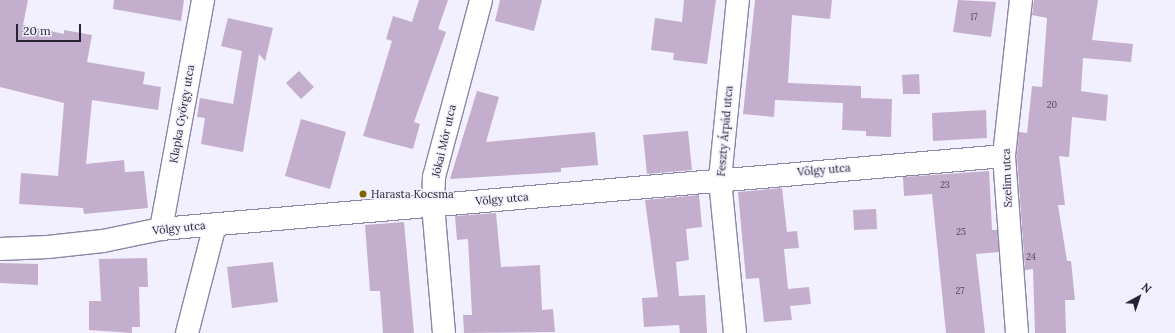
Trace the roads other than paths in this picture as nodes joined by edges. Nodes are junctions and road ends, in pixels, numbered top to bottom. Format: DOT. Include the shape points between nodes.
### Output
graph roads {
  1 [pos="203,0"];
  2 [pos="481,0"];
  3 [pos="738,0"];
  4 [pos="1021,0"];
  5 [pos="1004,156"];
  6 [pos="720,179"];
  7 [pos="433,205"];
  8 [pos="215,225"];
  9 [pos="161,228"];
  10 [pos="0,249"];
  11 [pos="187,333"];
  12 [pos="444,333"];
  13 [pos="735,333"];
  14 [pos="1017,333"];
  1 -- 9 [label="street, Klapka György utca"];
  2 -- 7 [label="street, Jókai Mór utca" via="442,142 434,177"];
  3 -- 6 [label="street, Feszty Árpád utca"];
  4 -- 5 [label="street, Szelim utca"];
  5 -- 6 [label="street, Völgy utca"];
  5 -- 14 [label="street, Szelim utca"];
  6 -- 7 [label="street, Völgy utca"];
  6 -- 13 [label="street, Feszty Árpád utca"];
  7 -- 8 [label="street, Völgy utca"];
  7 -- 12 [label="street, Jókai Mór utca"];
  8 -- 9 [label="street, Völgy utca"];
  8 -- 11 [label="street"];
  9 -- 10 [label="street, Völgy utca" via="103,241"];
}
